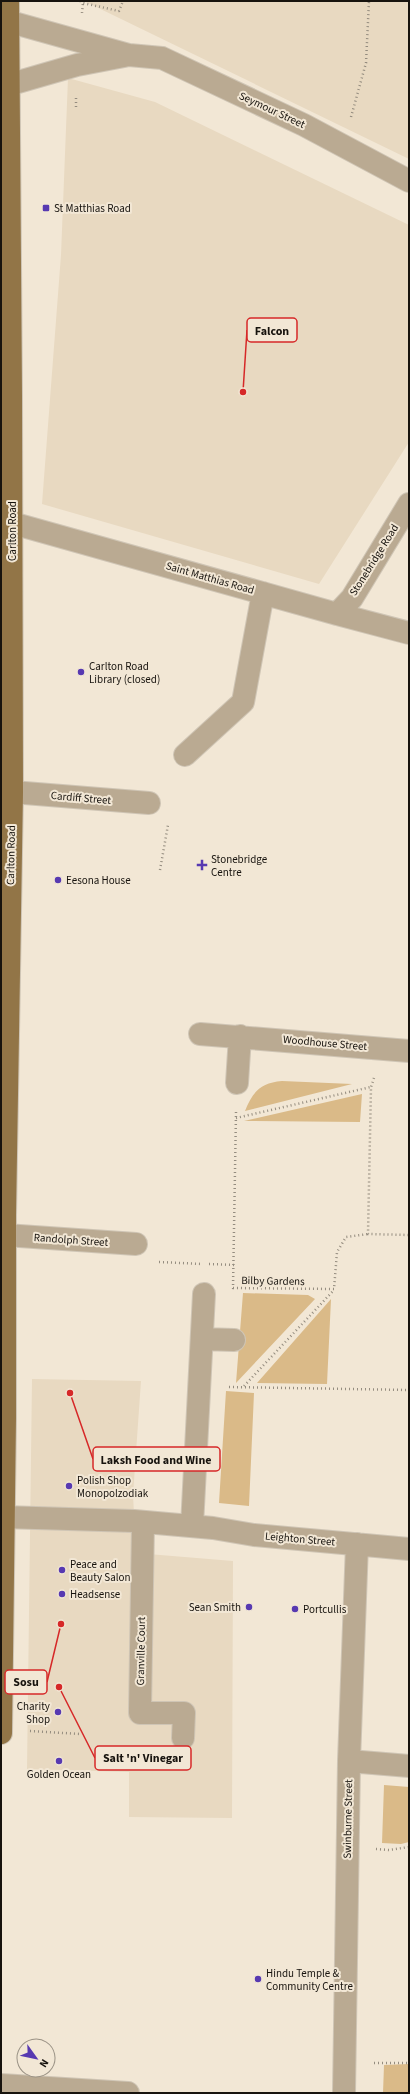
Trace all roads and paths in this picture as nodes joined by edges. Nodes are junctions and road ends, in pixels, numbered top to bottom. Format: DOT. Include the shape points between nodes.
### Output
graph roads {
  1 [pos="80,1"];
  2 [pos="123,1"];
  3 [pos="369,1"];
  4 [pos="6,24"];
  5 [pos="129,55"];
  6 [pos="8,85"];
  7 [pos="342,144"];
  8 [pos="409,181"];
  9 [pos="5,329"];
  10 [pos="409,504"];
  11 [pos="12,523"];
  12 [pos="263,593"];
  13 [pos="337,614"];
  14 [pos="409,632"];
  15 [pos="6,644"];
  16 [pos="185,755"];
  17 [pos="12,792"];
  18 [pos="149,803"];
  19 [pos="169,818"];
  20 [pos="160,870"];
  21 [pos="6,875"];
  22 [pos="200,1034"];
  23 [pos="240,1036"];
  24 [pos="409,1051"];
  25 [pos="375,1076"];
  26 [pos="237,1083"];
  27 [pos="370,1087"];
  28 [pos="236,1118"];
  29 [pos="368,1234"];
  30 [pos="5,1235"];
  31 [pos="409,1235"];
  32 [pos="136,1244"];
  33 [pos="234,1265"];
  34 [pos="334,1289"];
  35 [pos="204,1294"];
  36 [pos="202,1339"];
  37 [pos="234,1340"];
  38 [pos="244,1386"];
  39 [pos="228,1387"];
  40 [pos="409,1390"];
  41 [pos="3,1418"];
  42 [pos="3,1516"];
  43 [pos="143,1522"];
  44 [pos="192,1526"];
  45 [pos="357,1544"];
  46 [pos="409,1548"];
  47 [pos="1,1730"];
  48 [pos="1,1733"];
  49 [pos="81,1734"];
  50 [pos="183,1738"];
  51 [pos="349,1761"];
  52 [pos="409,1766"];
  53 [pos="409,2063"];
  54 [pos="344,2064"];
  55 [pos="1,2084"];
  56 [pos="128,2093"];
  57 [pos="344,2093"];
  1 -- 2 [label="path" via="119,11"];
  3 -- 7 [label="path" via="366,63"];
  4 -- 5 [label="street, Seymour Street"];
  4 -- 6 [label="main road, Carlton Road"];
  5 -- 6 [label="street, Seymour Street" via="77,65"];
  5 -- 7 [label="street, Seymour Street" via="162,58"];
  6 -- 9 [label="main road, Carlton Road"];
  7 -- 8 [label="street, Seymour Street"];
  9 -- 11 [label="main road, Carlton Road"];
  10 -- 13 [label="street, Stonebridge Road" via="352,598"];
  11 -- 12 [label="street, Saint Matthias Road"];
  11 -- 15 [label="main road, Carlton Road"];
  12 -- 13 [label="street, Saint Matthias Road"];
  12 -- 16 [label="street" via="243,702"];
  13 -- 14 [label="street, Saint Matthias Road"];
  15 -- 17 [label="main road, Carlton Road"];
  17 -- 18 [label="street, Cardiff Street"];
  17 -- 21 [label="main road, Carlton Road"];
  19 -- 20 [label="path"];
  21 -- 30 [label="main road, Carlton Road"];
  22 -- 23 [label="street, Woodhouse Street"];
  23 -- 24 [label="street, Woodhouse Street"];
  23 -- 26 [label="street"];
  25 -- 27 [label="path"];
  26 -- 28 [label="path, Bilby Gardens"];
  27 -- 28 [label="path"];
  27 -- 29 [label="path"];
  28 -- 33 [label="path, Bilby Gardens"];
  29 -- 31 [label="path"];
  29 -- 34 [label="path" via="346,1236 337,1252"];
  30 -- 32 [label="street, Randolph Street"];
  30 -- 41 [label="main road, Carlton Road"];
  32 -- 33 [label="path" via="135,1261"];
  33 -- 34 [label="path, Bilby Gardens" via="233,1288"];
  34 -- 38 [label="path"];
  35 -- 36 [label="street"];
  36 -- 37 [label="street"];
  36 -- 44 [label="street"];
  38 -- 39 [label="path"];
  38 -- 40 [label="path"];
  41 -- 42 [label="main road, Carlton Road"];
  42 -- 43 [label="street, Leighton Street"];
  42 -- 47 [label="main road, Carlton Road"];
  43 -- 44 [label="street, Leighton Street"];
  43 -- 50 [label="street, Granville Court" via="140,1713 184,1713"];
  44 -- 45 [label="street, Leighton Street" via="254,1535"];
  45 -- 46 [label="street, Leighton Street"];
  45 -- 51 [label="street, Swinburne Street"];
  47 -- 48 [label="main road, Carlton Road"];
  47 -- 49 [label="path"];
  51 -- 52 [label="street"];
  51 -- 54 [label="street, Swinburne Street"];
  53 -- 54 [label="path"];
  54 -- 57 [label="street, Swinburne Street"];
  55 -- 56 [label="street"];
}
